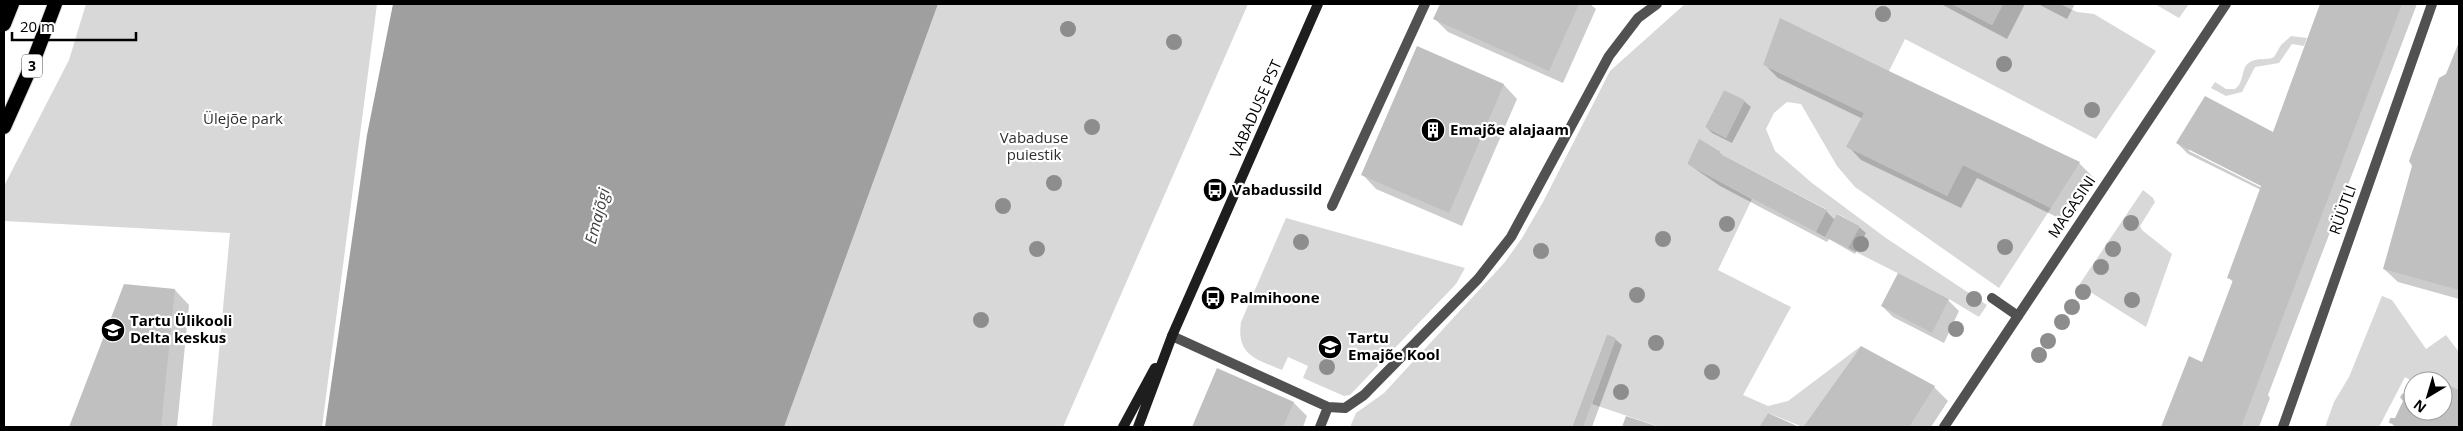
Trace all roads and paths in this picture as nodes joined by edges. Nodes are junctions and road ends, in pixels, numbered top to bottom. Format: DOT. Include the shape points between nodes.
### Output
graph roads {
  1 [pos="12,4"];
  2 [pos="54,4"];
  3 [pos="1318,4"];
  4 [pos="1425,4"];
  5 [pos="1657,4"];
  6 [pos="2226,4"];
  7 [pos="2432,4"];
  8 [pos="4,24"];
  9 [pos="4,127"];
  10 [pos="1332,206"];
  11 [pos="1992,298"];
  12 [pos="2018,316"];
  13 [pos="1172,336"];
  14 [pos="1328,407"];
  15 [pos="1123,427"];
  16 [pos="1138,427"];
  17 [pos="1320,427"];
  18 [pos="1944,427"];
  19 [pos="2283,427"];
  1 -- 8 [label="highway"];
  2 -- 9 [label="highway, 3" via="34,62"];
  3 -- 13 [label="main road, VABADUSE PST"];
  4 -- 10 [label="street"];
  5 -- 14 [label="street" via="1638,18 1609,56 1525,213 1496,257 1364,395 1345,408"];
  6 -- 12 [label="street, MAGASINI"];
  7 -- 19 [label="street, RÜÜTLI"];
  11 -- 12 [label="street"];
  12 -- 18 [label="street, MAGASINI"];
  13 -- 14 [label="street"];
  13 -- 15 [label="main road, VABADUSE PST"];
  13 -- 16 [label="main road, VABADUSE PST"];
  14 -- 17 [label="street"];
}
